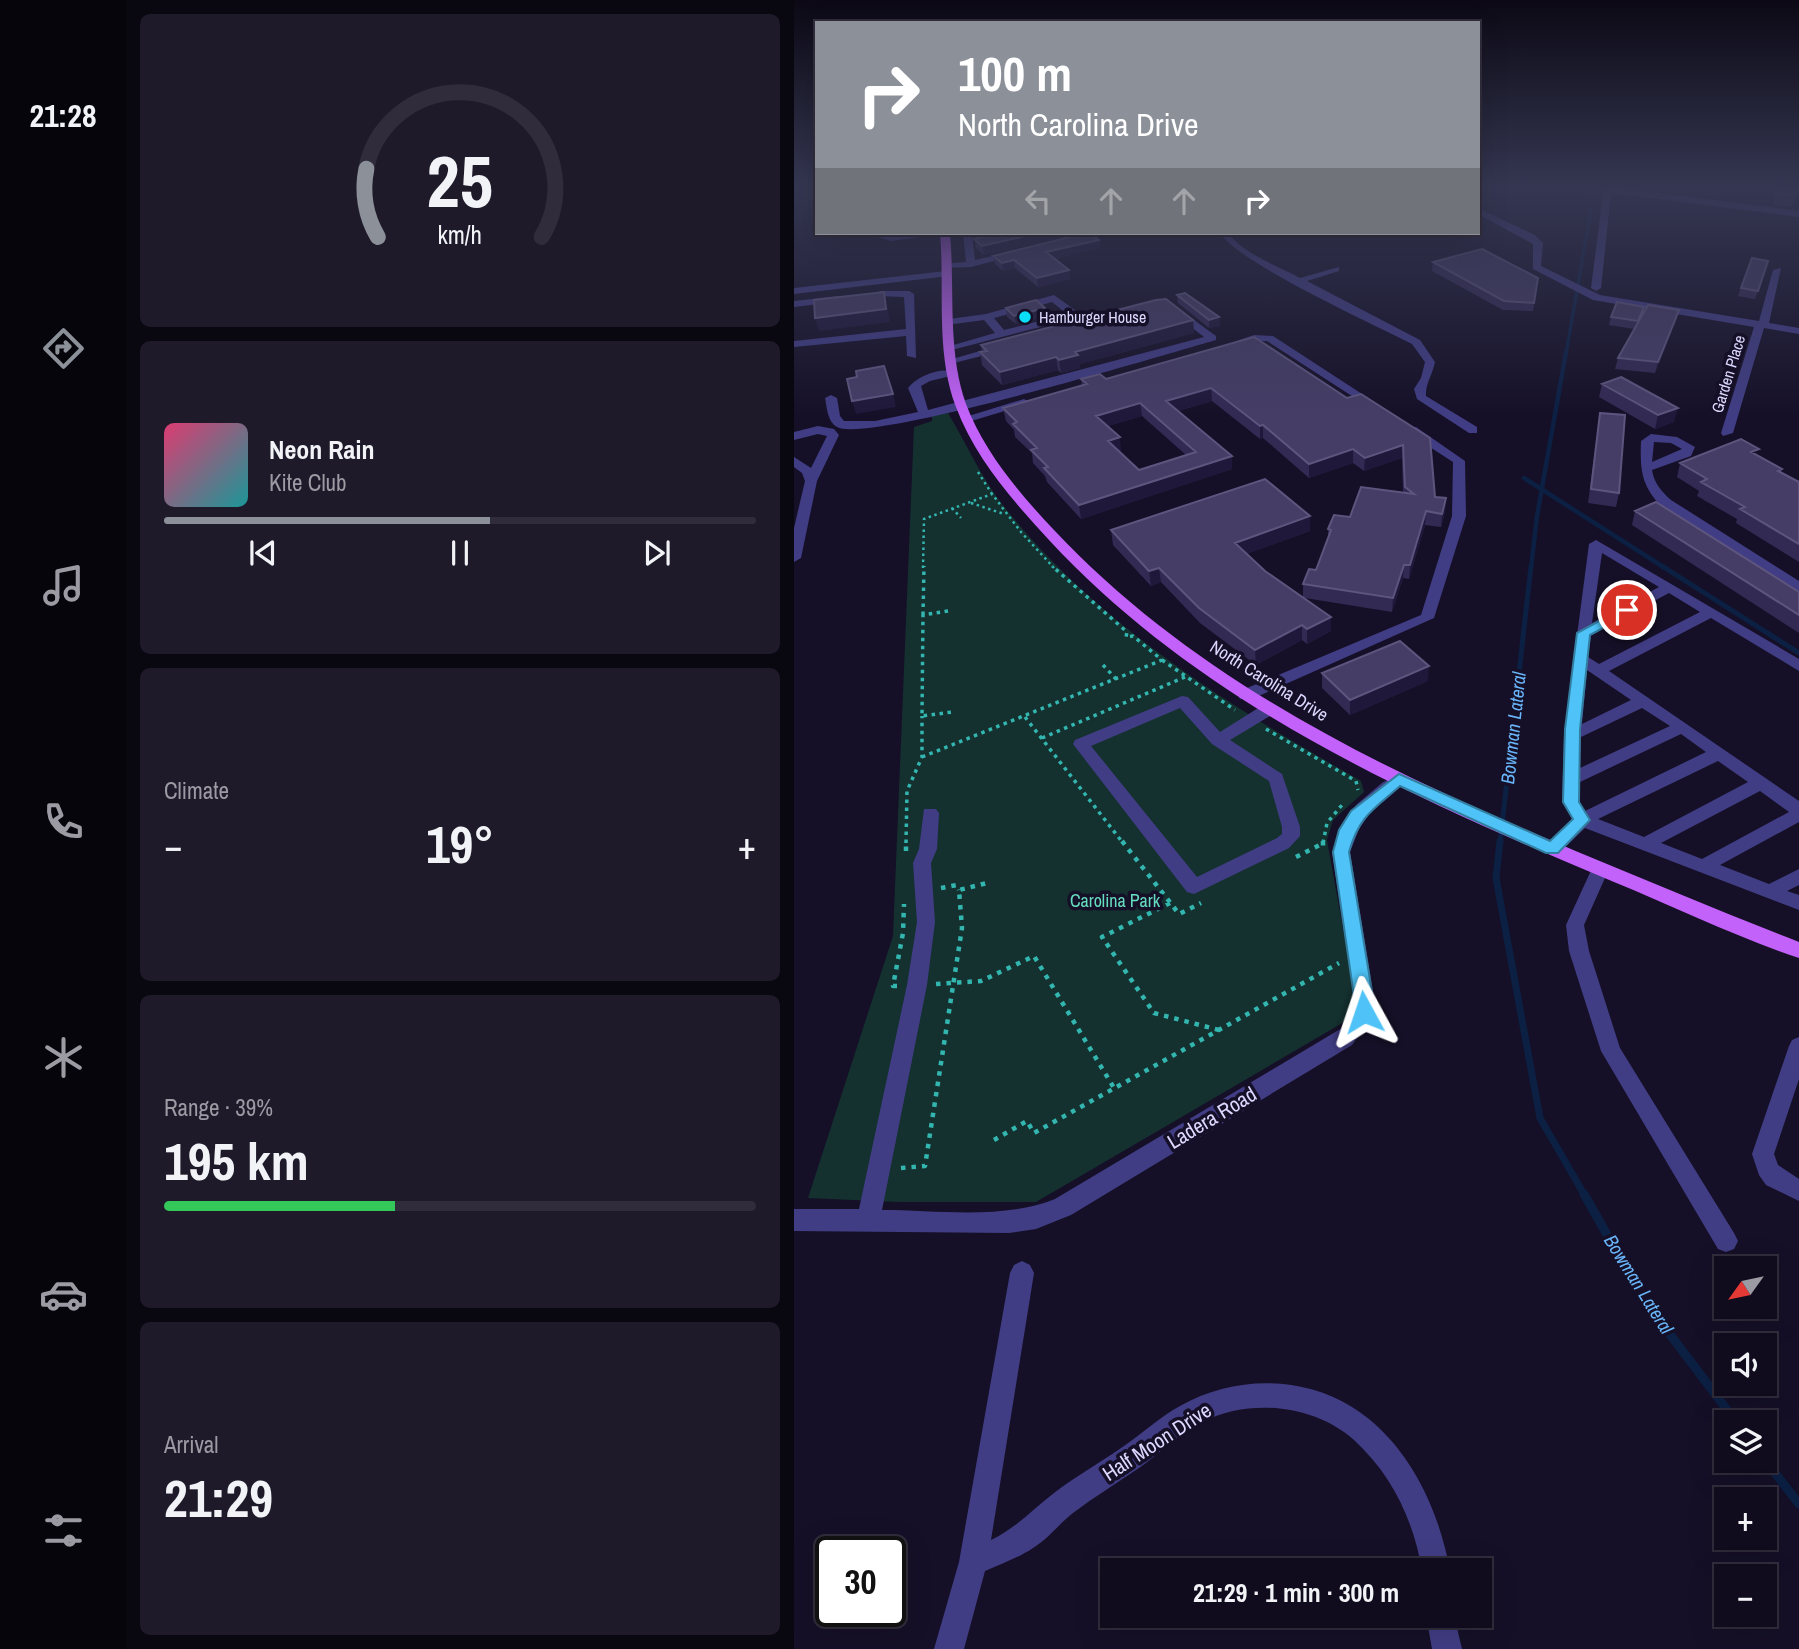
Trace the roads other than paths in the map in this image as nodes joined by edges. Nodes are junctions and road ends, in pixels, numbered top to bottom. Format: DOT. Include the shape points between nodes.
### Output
graph roads {
  1 [pos="946,263"];
  2 [pos="976,263"];
  3 [pos="1267,263"];
  4 [pos="1535,263"];
  5 [pos="1599,263"];
  6 [pos="971,264"];
  7 [pos="1336,269"];
  8 [pos="946,270"];
  9 [pos="1778,270"];
  10 [pos="880,281"];
  11 [pos="1299,281"];
  12 [pos="1596,288"];
  13 [pos="794,291"];
  14 [pos="880,294"];
  15 [pos="868,296"];
  16 [pos="855,297"];
  17 [pos="794,304"];
  18 [pos="1170,306"];
  19 [pos="986,317"];
  20 [pos="946,322"];
  21 [pos="1761,325"];
  22 [pos="1798,331"];
  23 [pos="911,332"];
  24 [pos="1002,334"];
  25 [pos="1017,343"];
  26 [pos="794,344"];
  27 [pos="912,356"];
  28 [pos="950,361"];
  29 [pos="831,398"];
  30 [pos="965,412"];
  31 [pos="924,414"];
  32 [pos="1473,430"];
  33 [pos="1727,433"];
  34 [pos="794,436"];
  35 [pos="794,461"];
  36 [pos="1646,468"];
  37 [pos="811,481"];
  38 [pos="794,558"];
  39 [pos="1670,587"];
  40 [pos="1798,587"];
  41 [pos="1711,612"];
  42 [pos="1584,633"];
  43 [pos="1580,659"];
  44 [pos="1798,667"];
  45 [pos="1598,671"];
  46 [pos="1246,695"];
  47 [pos="1643,701"];
  48 [pos="1269,709"];
  49 [pos="1682,727"];
  50 [pos="1572,735"];
  51 [pos="1218,740"];
  52 [pos="1719,753"];
  53 [pos="1399,779"];
  54 [pos="1572,779"];
  55 [pos="1761,783"];
  56 [pos="1798,812"];
  57 [pos="930,813"];
  58 [pos="1582,820"];
  59 [pos="1645,844"];
  60 [pos="1552,849"];
  61 [pos="1702,867"];
  62 [pos="1600,869"];
  63 [pos="1798,876"];
  64 [pos="1770,892"];
  65 [pos="1798,903"];
  66 [pos="1798,950"];
  67 [pos="1798,1046"];
  68 [pos="1798,1190"];
  69 [pos="794,1220"];
  70 [pos="868,1221"];
  71 [pos="1726,1241"];
  72 [pos="1022,1273"];
  73 [pos="1433,1558"];
  74 [pos="973,1562"];
  75 [pos="1443,1628"];
  76 [pos="949,1649"];
  77 [pos="1447,1649"];
  1 -- 8 [label="main road, North Carolina Drive"];
  2 -- 6 [label="street"];
  3 -- 11 [label="street"];
  4 -- 21 [label="street" via="1585,294 1610,301"];
  5 -- 12 [label="street"];
  6 -- 8 [label="street"];
  7 -- 11 [label="street"];
  8 -- 10 [label="street"];
  8 -- 20 [label="main road, North Carolina Drive"];
  9 -- 21 [label="street, Garden Place"];
  10 -- 13 [label="street"];
  10 -- 14 [label="street"];
  11 -- 32 [label="street" via="1416,342 1430,362 1421,397"];
  14 -- 15 [label="street"];
  14 -- 23 [label="street" via="908,294"];
  16 -- 17 [label="street"];
  18 -- 30 [label="street" via="1212,338"];
  19 -- 20 [label="street"];
  19 -- 24 [label="street"];
  19 -- 24 [label="street" via="1054,298 1075,315"];
  20 -- 28 [label="main road, North Carolina Drive"];
  21 -- 22 [label="street"];
  21 -- 33 [label="street, Garden Place"];
  23 -- 26 [label="street"];
  23 -- 27 [label="street"];
  24 -- 28 [label="street"];
  25 -- 28 [label="street"];
  28 -- 30 [label="main road, North Carolina Drive"];
  28 -- 31 [label="street" via="916,383"];
  29 -- 31 [label="street" via="836,421 847,425"];
  30 -- 31 [label="street"];
  30 -- 46 [label="main road, North Carolina Drive" via="1016,496 1082,569 1150,627"];
  30 -- 46 [label="street" via="1269,338 1459,461 1460,516 1427,618"];
  34 -- 37 [label="street" via="831,432"];
  35 -- 37 [label="street" via="808,471"];
  36 -- 40 [label="street" via="1646,481 1666,503"];
  37 -- 38 [label="street"];
  39 -- 41 [label="street"];
  39 -- 42 [label="street"];
  39 -- 42 [label="street" via="1596,544"];
  41 -- 44 [label="street"];
  41 -- 45 [label="street"];
  42 -- 43 [label="street"];
  43 -- 45 [label="street"];
  43 -- 50 [label="street"];
  45 -- 47 [label="street"];
  46 -- 48 [label="main road, North Carolina Drive"];
  47 -- 49 [label="street"];
  47 -- 50 [label="street"];
  48 -- 51 [label="street"];
  48 -- 53 [label="main road, North Carolina Drive"];
  49 -- 52 [label="street"];
  49 -- 54 [label="street"];
  50 -- 54 [label="street"];
  51 -- 51 [label="street" via="1182,701 1081,744 1194,887 1290,836 1276,778"];
  52 -- 55 [label="street"];
  52 -- 58 [label="street"];
  53 -- 60 [label="main road, North Carolina Drive"];
  53 -- 70 [label="street, Ladera Road" via="1357,815 1341,852 1364,998 1364,1012 1345,1039 1063,1208 1009,1222"];
  54 -- 58 [label="street" via="1571,802"];
  55 -- 56 [label="street"];
  55 -- 59 [label="street"];
  56 -- 61 [label="street"];
  57 -- 70 [label="street" via="928,849 922,863 926,922 917,985"];
  58 -- 59 [label="street"];
  58 -- 60 [label="street"];
  59 -- 61 [label="street"];
  60 -- 62 [label="main road, North Carolina Drive"];
  61 -- 64 [label="street"];
  62 -- 66 [label="main road, North Carolina Drive"];
  62 -- 71 [label="street" via="1574,925 1611,1051"];
  63 -- 64 [label="street"];
  64 -- 65 [label="street"];
  67 -- 68 [label="street" via="1763,1154 1764,1167 1775,1180"];
  69 -- 70 [label="street, Ladera Road"];
  72 -- 74 [label="street"];
  73 -- 74 [label="street, Half Moon Drive" via="1411,1488 1397,1465 1362,1429 1310,1402 1255,1395 1199,1410 1062,1504 1022,1539"];
  74 -- 76 [label="street"];
  75 -- 77 [label="street"];
}
